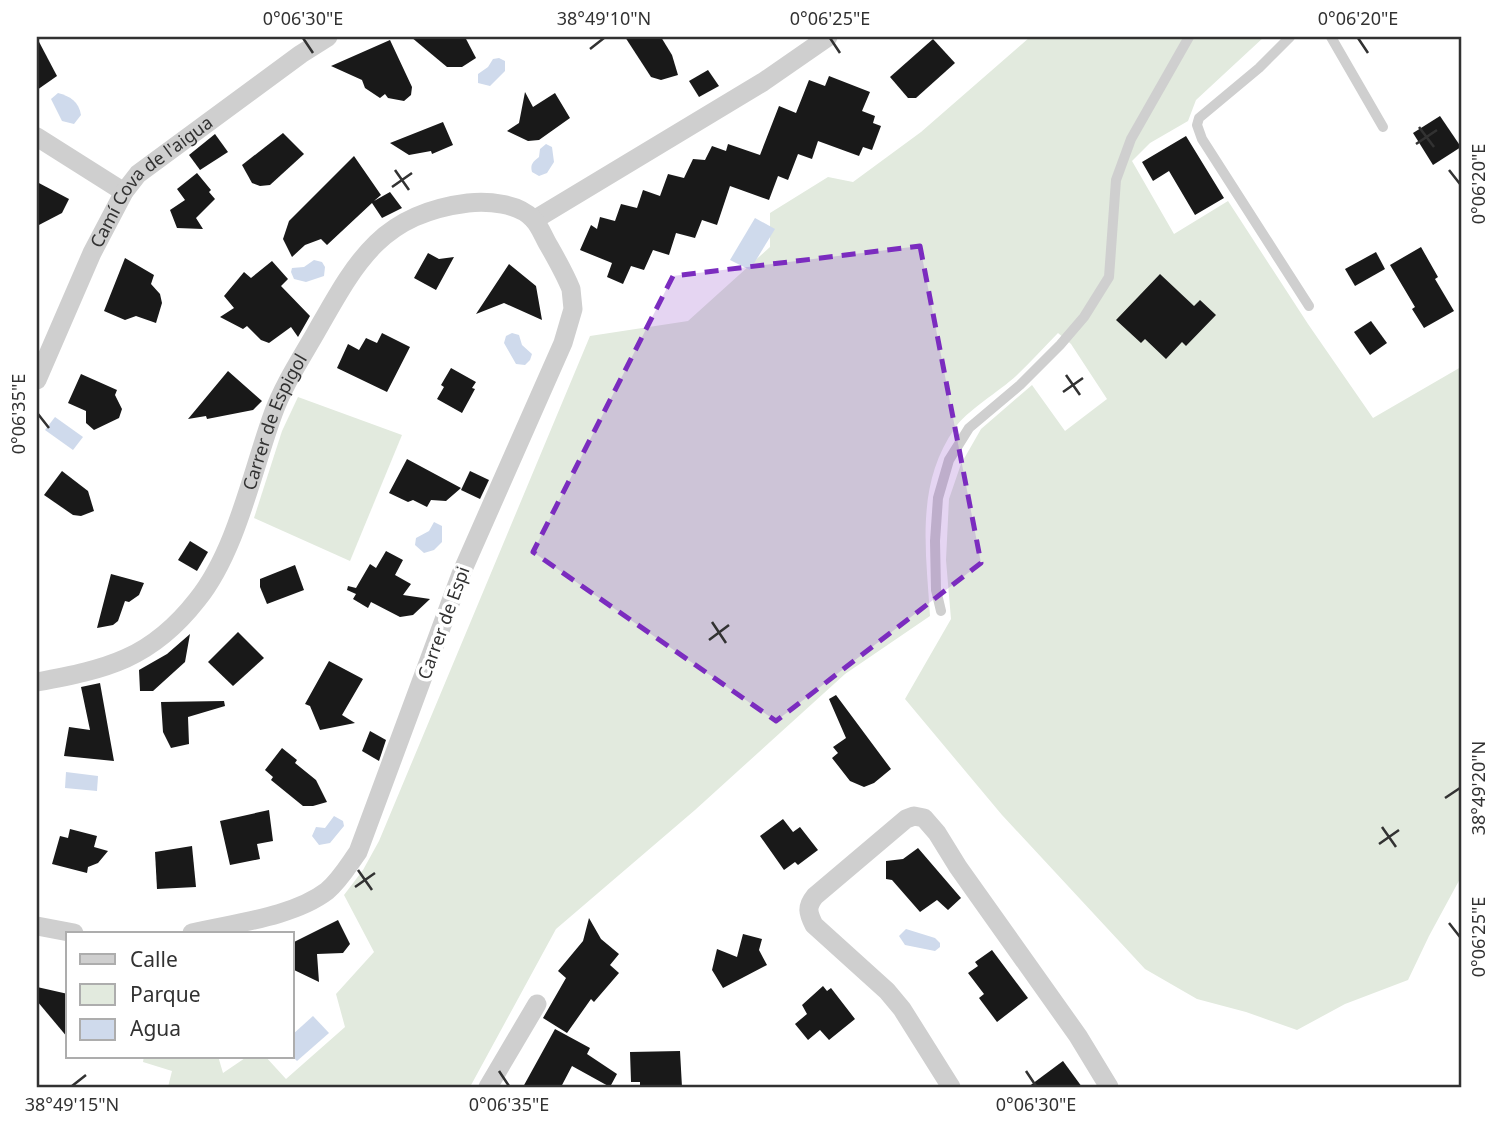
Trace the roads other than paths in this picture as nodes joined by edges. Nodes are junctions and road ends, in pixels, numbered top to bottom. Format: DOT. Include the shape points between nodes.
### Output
graph roads {
  1 [pos="328,37"];
  2 [pos="828,37"];
  3 [pos="1189,37"];
  4 [pos="1290,37"];
  5 [pos="1331,37"];
  6 [pos="1383,127"];
  7 [pos="37,137"];
  8 [pos="124,192"];
  9 [pos="534,220"];
  10 [pos="1309,306"];
  11 [pos="37,380"];
  12 [pos="941,611"];
  13 [pos="37,681"];
  14 [pos="37,926"];
  15 [pos="69,932"];
  16 [pos="196,932"];
  17 [pos="537,1004"];
  18 [pos="488,1087"];
  19 [pos="951,1087"];
  20 [pos="1109,1087"];
  1 -- 8 [label="street, Camí Cova de l'aigua" via="150,163"];
  2 -- 9 [label="street" via="763,82"];
  3 -- 12 [label="lane" via="1131,139 1116,180 1109,277 1060,345 969,428 949,460 938,498 935,541"];
  4 -- 10 [label="lane" via="1199,118 1197,125"];
  5 -- 6 [label="lane"];
  7 -- 8 [label="street"];
  8 -- 11 [label="street, Camí Cova de l'aigua" via="81,276"];
  9 -- 13 [label="street, Carrer de Espigol" via="499,204 477,202 420,215 378,240 334,300 280,396 231,537 200,597 165,635 129,658 108,667"];
  9 -- 16 [label="street, Carrer de Espi" via="571,289 570,324 461,575 358,852 341,878 315,899 284,912"];
  14 -- 15 [label="street"];
  17 -- 18 [label="street"];
  19 -- 20 [label="street" via="902,1009 814,925 808,912 815,897 914,816 924,818 937,833"];
}
